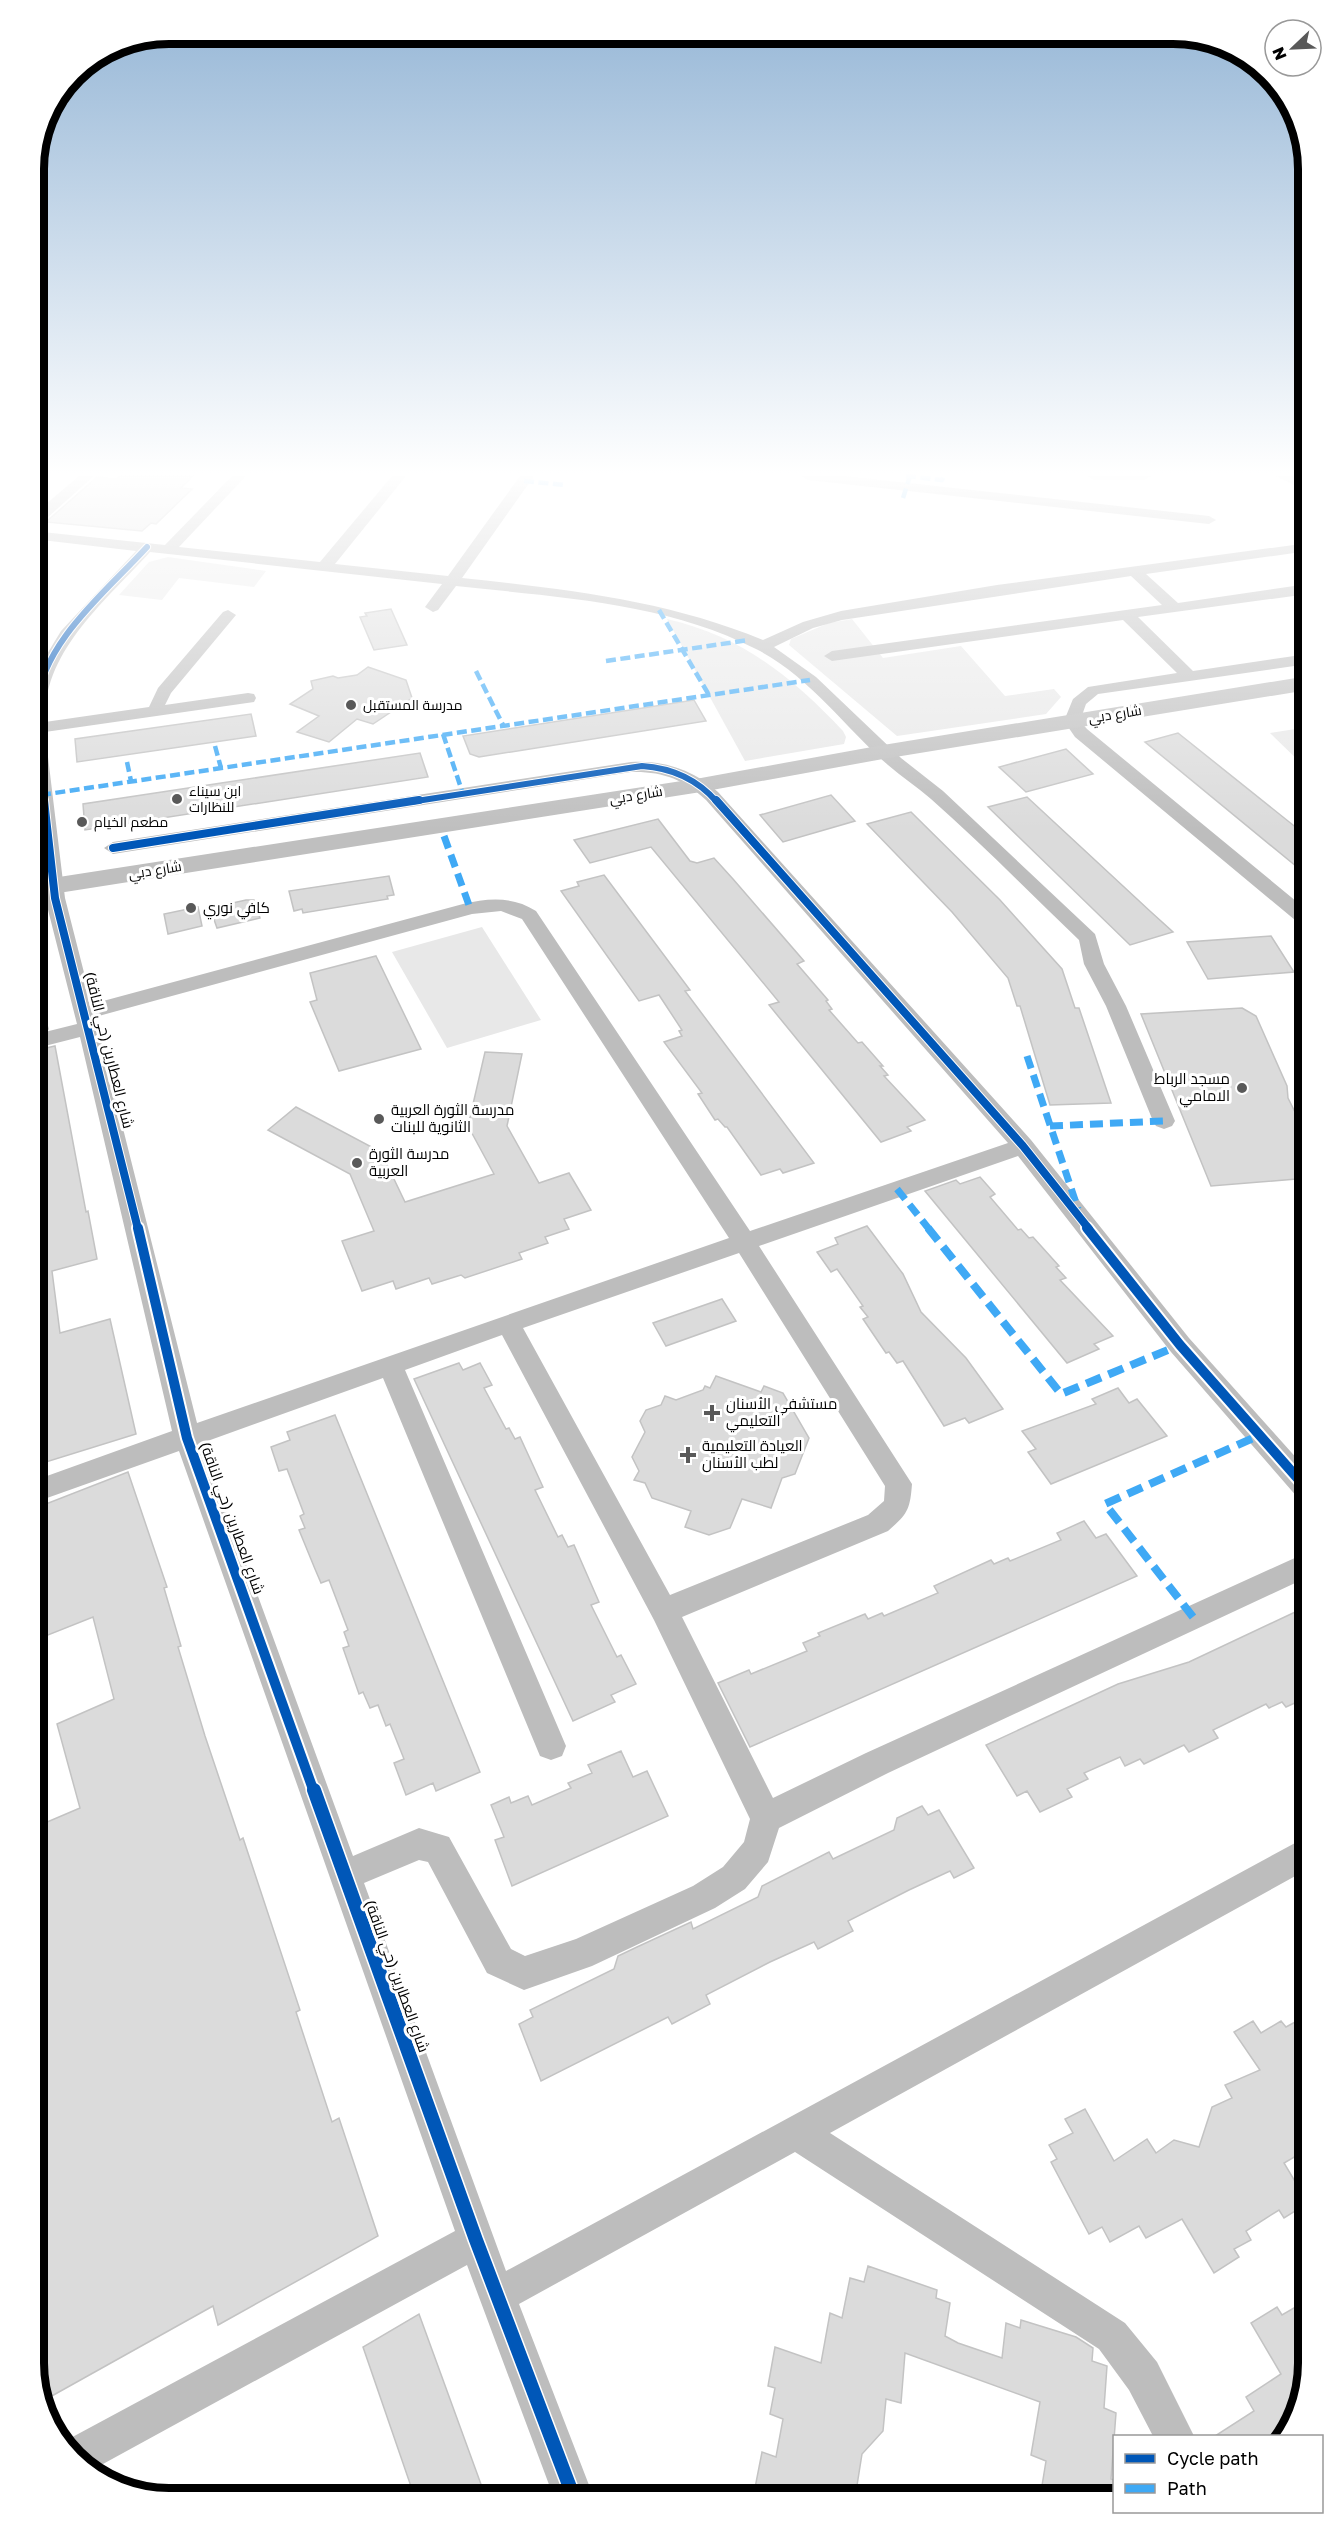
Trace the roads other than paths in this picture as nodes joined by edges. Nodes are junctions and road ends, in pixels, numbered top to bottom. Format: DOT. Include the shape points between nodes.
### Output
graph roads {
  1 [pos="107,594"];
  2 [pos="442,594"];
  3 [pos="568,594"];
  4 [pos="973,594"];
  5 [pos="1160,594"];
  6 [pos="1274,594"];
  7 [pos="433,607"];
  8 [pos="1176,609"];
  9 [pos="228,615"];
  10 [pos="1128,616"];
  11 [pos="763,646"];
  12 [pos="832,656"];
  13 [pos="1298,660"];
  14 [pos="1189,676"];
  15 [pos="44,680"];
  16 [pos="1298,685"];
  17 [pos="1298,697"];
  18 [pos="248,698"];
  19 [pos="158,711"];
  20 [pos="1077,727"];
  21 [pos="44,735"];
  22 [pos="889,757"];
  23 [pos="706,790"];
  24 [pos="282,822"];
  25 [pos="113,848"];
  26 [pos="288,849"];
  27 [pos="44,894"];
  28 [pos="1298,913"];
  29 [pos="86,1020"];
  30 [pos="44,1037"];
  31 [pos="1164,1122"];
  32 [pos="1023,1146"];
  33 [pos="744,1241"];
  34 [pos="508,1323"];
  35 [pos="390,1365"];
  36 [pos="187,1438"];
  37 [pos="1298,1479"];
  38 [pos="44,1488"];
  39 [pos="1298,1569"];
  40 [pos="664,1611"];
  41 [pos="551,1746"];
  42 [pos="766,1818"];
  43 [pos="1298,1857"];
  44 [pos="345,1875"];
  45 [pos="796,2132"];
  46 [pos="476,2240"];
  47 [pos="499,2295"];
  48 [pos="1173,2435"];
  49 [pos="83,2453"];
  50 [pos="570,2487"];
  1 -- 15 [label="street, شارع العطارين (حي الناقة)" via="76,622 59,646"];
  2 -- 7 [label="street"];
  3 -- 11 [label="street" via="659,610"];
  4 -- 11 [label="street" via="841,616 808,625"];
  5 -- 8 [label="street"];
  6 -- 8 [label="street"];
  8 -- 10 [label="street"];
  9 -- 19 [label="street" via="164,691"];
  10 -- 12 [label="street"];
  10 -- 14 [label="street"];
  11 -- 22 [label="street" via="810,680"];
  13 -- 14 [label="street"];
  14 -- 20 [label="street" via="1094,690 1076,705"];
  16 -- 20 [label="street, شارع دبي"];
  17 -- 20 [label="street, شارع دبي"];
  18 -- 19 [label="street"];
  19 -- 21 [label="street"];
  20 -- 22 [label="street, شارع دبي"];
  20 -- 28 [label="street"];
  22 -- 23 [label="street, شارع دبي"];
  22 -- 31 [label="street" via="937,795 1088,938 1094,964 1116,1006"];
  23 -- 24 [label="street" via="671,771 640,766"];
  23 -- 26 [label="street, شارع دبي"];
  23 -- 27 [label="street, شارع دبي"];
  23 -- 32 [label="street"];
  24 -- 25 [label="street"];
  24 -- 26 [label="street"];
  26 -- 27 [label="street, شارع دبي"];
  27 -- 29 [label="street, شارع العطارين (حي الناقة)"];
  29 -- 30 [label="street"];
  29 -- 33 [label="street" via="470,908 495,904 520,908"];
  29 -- 36 [label="street, شارع العطارين (حي الناقة)"];
  32 -- 33 [label="street"];
  32 -- 37 [label="street" via="1180,1345"];
  33 -- 34 [label="street"];
  33 -- 40 [label="street" via="899,1484 897,1506 878,1523"];
  34 -- 35 [label="street"];
  34 -- 40 [label="street"];
  35 -- 36 [label="street"];
  35 -- 41 [label="street"];
  36 -- 38 [label="street"];
  36 -- 44 [label="street, شارع العطارين (حي الناقة)"];
  39 -- 42 [label="street"];
  40 -- 42 [label="street"];
  42 -- 44 [label="street" via="757,1851 734,1878 580,1954 524,1973 499,1961 438,1848 419,1844"];
  43 -- 45 [label="street"];
  44 -- 46 [label="street, شارع العطارين (حي الناقة)"];
  45 -- 47 [label="street"];
  45 -- 48 [label="street" via="1112,2336 1143,2376"];
  46 -- 47 [label="street, شارع العطارين (حي الناقة)"];
  46 -- 49 [label="street"];
  47 -- 50 [label="street, شارع العطارين (حي الناقة)"];
}
